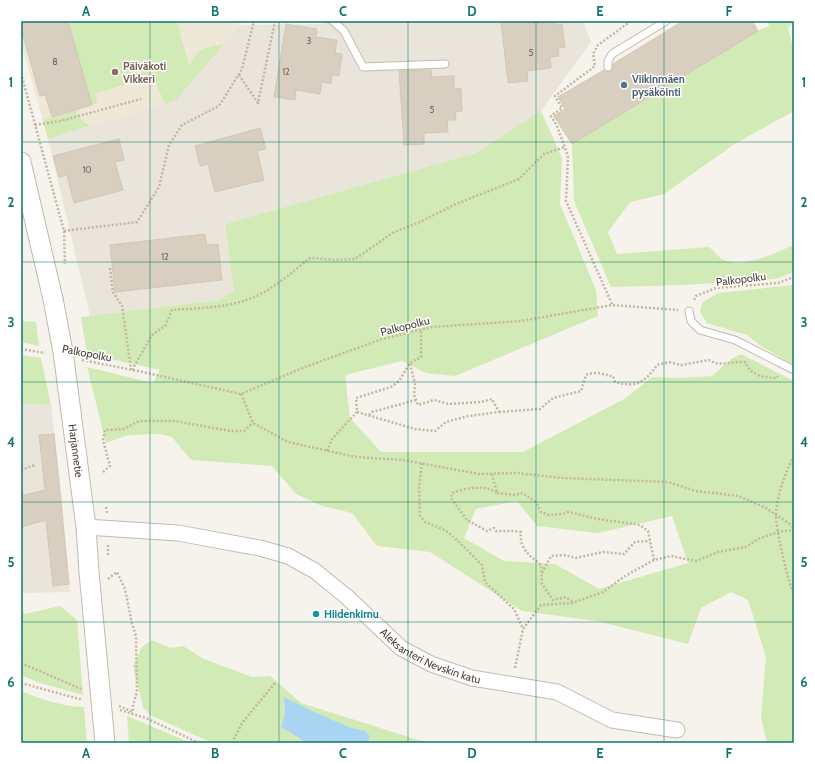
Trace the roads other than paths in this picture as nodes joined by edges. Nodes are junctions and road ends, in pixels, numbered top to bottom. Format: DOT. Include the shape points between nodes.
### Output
graph roads {
  1 [pos="333,21"];
  2 [pos="666,21"];
  3 [pos="445,64"];
  4 [pos="608,67"];
  5 [pos="21,162"];
  6 [pos="689,311"];
  7 [pos="794,370"];
  8 [pos="86,527"];
  9 [pos="677,730"];
  10 [pos="104,743"];
  1 -- 3 [label="lane" via="344,31 363,67"];
  2 -- 4 [label="lane" via="612,54 608,60"];
  5 -- 8 [label="street, Harjannetie, bridge" via="63,352"];
  6 -- 7 [label="lane" via="691,321 700,330 736,340"];
  8 -- 9 [label="street, Aleksanteri Nevskin katu" via="178,534 260,548 288,556 315,571 347,597 401,648 431,664 472,678 557,692 612,720"];
  8 -- 10 [label="street, Harjannetie, bridge"];
}
